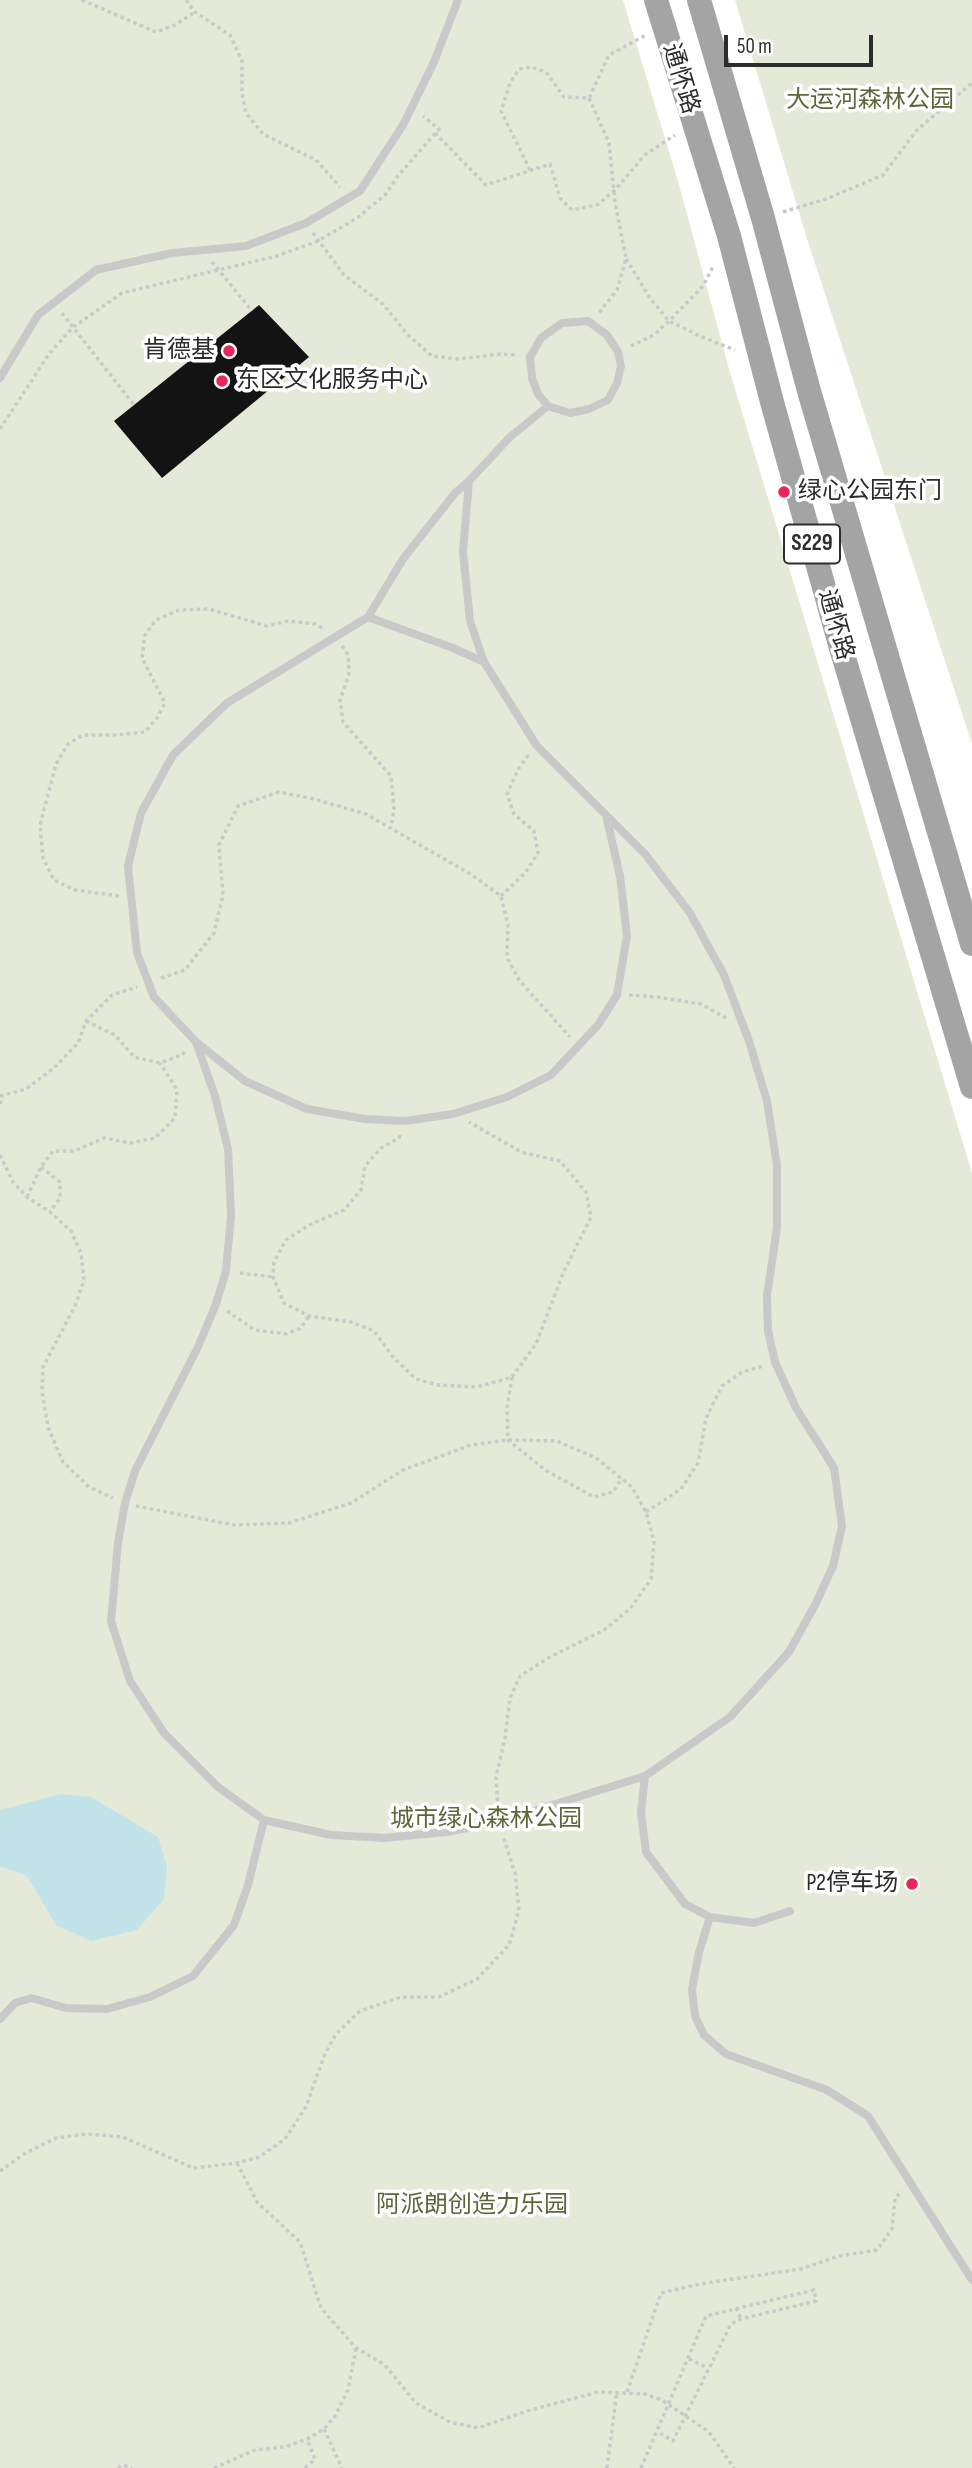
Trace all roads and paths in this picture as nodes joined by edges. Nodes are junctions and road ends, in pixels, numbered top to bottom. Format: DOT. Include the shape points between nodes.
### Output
graph roads {
  1 [pos="82,0"];
  2 [pos="186,0"];
  3 [pos="458,0"];
  4 [pos="656,0"];
  5 [pos="699,0"];
  6 [pos="195,12"];
  7 [pos="664,28"];
  8 [pos="972,83"];
  9 [pos="589,98"];
  10 [pos="412,107"];
  11 [pos="694,123"];
  12 [pos="435,133"];
  13 [pos="530,170"];
  14 [pos="614,191"];
  15 [pos="348,198"];
  16 [pos="763,218"];
  17 [pos="306,223"];
  18 [pos="729,236"];
  19 [pos="318,241"];
  20 [pos="201,250"];
  21 [pos="626,259"];
  22 [pos="219,270"];
  23 [pos="54,302"];
  24 [pos="252,311"];
  25 [pos="588,321"];
  26 [pos="670,321"];
  27 [pos="72,328"];
  28 [pos="618,352"];
  29 [pos="530,356"];
  30 [pos="760,356"];
  31 [pos="0,378"];
  32 [pos="134,405"];
  33 [pos="548,406"];
  34 [pos="0,429"];
  35 [pos="469,481"];
  36 [pos="368,617"];
  37 [pos="484,662"];
  38 [pos="537,746"];
  39 [pos="606,816"];
  40 [pos="501,896"];
  41 [pos="972,944"];
  42 [pos="148,983"];
  43 [pos="617,995"];
  44 [pos="86,1021"];
  45 [pos="750,1041"];
  46 [pos="196,1042"];
  47 [pos="580,1046"];
  48 [pos="160,1063"];
  49 [pos="972,1087"];
  50 [pos="1,1096"];
  51 [pos="0,1104"];
  52 [pos="453,1114"];
  53 [pos="405,1121"];
  54 [pos="0,1155"];
  55 [pos="41,1167"];
  56 [pos="27,1197"];
  57 [pos="50,1212"];
  58 [pos="226,1272"];
  59 [pos="273,1277"];
  60 [pos="216,1304"];
  61 [pos="309,1316"];
  62 [pos="775,1362"];
  63 [pos="512,1377"];
  64 [pos="508,1440"];
  65 [pos="622,1478"];
  66 [pos="125,1503"];
  67 [pos="646,1512"];
  68 [pos="645,1776"];
  69 [pos="264,1819"];
  70 [pos="498,1822"];
  71 [pos="790,1910"];
  72 [pos="710,1917"];
  73 [pos="0,2020"];
  74 [pos="237,2163"];
  75 [pos="0,2171"];
  76 [pos="911,2183"];
  77 [pos="972,2280"];
  78 [pos="736,2308"];
  79 [pos="741,2319"];
  80 [pos="356,2348"];
  81 [pos="689,2359"];
  82 [pos="708,2368"];
  83 [pos="617,2392"];
  84 [pos="627,2392"];
  85 [pos="324,2429"];
  86 [pos="658,2432"];
  87 [pos="307,2439"];
  88 [pos="118,2468"];
  89 [pos="132,2468"];
  90 [pos="214,2468"];
  91 [pos="304,2468"];
  92 [pos="342,2468"];
  93 [pos="607,2468"];
  94 [pos="641,2468"];
  95 [pos="734,2468"];
  1 -- 6 [label="path" via="156,32"];
  2 -- 6 [label="path"];
  3 -- 10 [label="lane"];
  4 -- 7 [label="main road, 通怀路 / S229"];
  5 -- 16 [label="main road, 通怀路 / S229"];
  6 -- 15 [label="path" via="230,35 242,61 246,113 263,134 316,160"];
  7 -- 9 [label="path" via="609,55"];
  7 -- 11 [label="main road, 通怀路 / S229"];
  8 -- 16 [label="path" via="916,131 883,174 826,199"];
  9 -- 13 [label="path" via="564,97 546,72 519,69 501,111"];
  9 -- 14 [label="path" via="610,143"];
  10 -- 12 [label="path" via="439,129"];
  10 -- 15 [label="lane" via="360,191"];
  11 -- 14 [label="path" via="646,154"];
  11 -- 18 [label="main road, 通怀路 / S229"];
  12 -- 13 [label="path" via="486,185"];
  12 -- 19 [label="path" via="385,195"];
  13 -- 14 [label="path" via="550,164 560,198 572,210 597,205"];
  14 -- 21 [label="path"];
  15 -- 17 [label="lane"];
  16 -- 41 [label="main road, 通怀路 / S229" via="809,391"];
  17 -- 19 [label="path"];
  17 -- 20 [label="lane" via="246,246"];
  18 -- 26 [label="path" via="703,286"];
  18 -- 30 [label="main road, 通怀路 / S229"];
  19 -- 22 [label="path"];
  19 -- 29 [label="path" via="344,275 383,304 432,356"];
  20 -- 22 [label="path"];
  20 -- 23 [label="lane" via="96,270"];
  21 -- 25 [label="path" via="617,290"];
  21 -- 26 [label="path"];
  22 -- 24 [label="path"];
  22 -- 27 [label="path" via="122,293"];
  23 -- 27 [label="path"];
  23 -- 31 [label="lane" via="38,316"];
  25 -- 28 [label="lane" via="607,334"];
  25 -- 29 [label="lane" via="562,323 541,338"];
  26 -- 28 [label="path"];
  26 -- 30 [label="path" via="726,348"];
  27 -- 32 [label="path"];
  27 -- 34 [label="path" via="49,354"];
  28 -- 33 [label="lane" via="621,366 608,400 570,413"];
  29 -- 33 [label="lane" via="531,378"];
  30 -- 49 [label="main road, 通怀路 / S229"];
  33 -- 35 [label="lane" via="510,437"];
  35 -- 36 [label="lane" via="403,559"];
  35 -- 37 [label="lane" via="463,551 470,621"];
  36 -- 37 [label="lane"];
  36 -- 42 [label="lane" via="227,704 173,755 141,813 128,866 137,953"];
  37 -- 38 [label="lane"];
  38 -- 39 [label="lane"];
  38 -- 40 [label="path" via="526,756 508,794 513,814 534,831 538,853"];
  39 -- 43 [label="lane" via="627,936"];
  39 -- 45 [label="lane" via="645,854 691,913 724,975"];
  40 -- 42 [label="path" via="366,814 279,792 238,806 219,845 223,895 214,933 186,970"];
  40 -- 47 [label="path" via="509,925 507,957 519,980"];
  42 -- 44 [label="path" via="111,995"];
  42 -- 46 [label="lane" via="154,998"];
  43 -- 45 [label="path" via="701,1004 731,1021"];
  43 -- 47 [label="lane"];
  44 -- 48 [label="path" via="115,1035 134,1057"];
  44 -- 50 [label="path" via="78,1044 54,1068 26,1089"];
  45 -- 62 [label="lane" via="767,1101 776,1165 777,1227 767,1296"];
  46 -- 48 [label="path" via="182,1055"];
  46 -- 53 [label="lane" via="246,1081 307,1109"];
  46 -- 58 [label="lane" via="228,1149 231,1215"];
  47 -- 52 [label="lane" via="551,1075 507,1097"];
  48 -- 55 [label="path" via="177,1090 175,1118 155,1138 130,1143 104,1138 74,1151 53,1151"];
  50 -- 51 [label="path"];
  52 -- 53 [label="lane"];
  52 -- 63 [label="path" via="521,1152 560,1161 586,1192 591,1217 536,1344"];
  53 -- 59 [label="path" via="399,1138 381,1148 365,1166 361,1190 344,1210 286,1240 274,1262"];
  54 -- 56 [label="path" via="13,1182"];
  55 -- 56 [label="path"];
  55 -- 57 [label="path" via="60,1182 60,1198"];
  56 -- 57 [label="path"];
  57 -- 66 [label="path" via="71,1231 81,1253 85,1280 43,1367 48,1427 63,1462 89,1487"];
  58 -- 59 [label="path"];
  58 -- 60 [label="lane"];
  59 -- 61 [label="path" via="284,1303"];
  60 -- 61 [label="path" via="255,1330 286,1334 301,1328"];
  60 -- 66 [label="lane" via="135,1471"];
  61 -- 63 [label="path" via="351,1322 374,1331 416,1379 477,1387"];
  62 -- 67 [label="path" via="742,1372 722,1387 706,1418 698,1463 681,1489"];
  62 -- 68 [label="lane" via="796,1409 834,1468 842,1527 832,1566 789,1652 766,1678 730,1717"];
  63 -- 64 [label="path"];
  64 -- 65 [label="path" via="556,1441 596,1458"];
  64 -- 65 [label="path" via="545,1470 594,1497 612,1492"];
  64 -- 66 [label="path" via="471,1445 403,1470 351,1503 289,1523 234,1525"];
  65 -- 67 [label="path"];
  66 -- 69 [label="lane" via="111,1621 130,1681 164,1733 218,1787"];
  67 -- 70 [label="path" via="654,1541 651,1579 630,1609 604,1630 520,1676 510,1698 496,1777"];
  68 -- 70 [label="lane"];
  68 -- 72 [label="lane" via="641,1813 646,1852 685,1904"];
  69 -- 70 [label="lane" via="331,1835 384,1838"];
  69 -- 73 [label="lane" via="234,1925 193,1976 150,1997 107,2009 66,2008 31,1998 15,2003"];
  70 -- 74 [label="path" via="514,1873 519,1910 509,1945 477,1979 439,1997 401,1997 360,2011 336,2034 306,2107 285,2139 259,2157"];
  71 -- 72 [label="lane" via="754,1923"];
  72 -- 76 [label="lane" via="692,1989 695,2016 704,2035 726,2054 827,2090 869,2116"];
  74 -- 75 [label="path" via="193,2168 123,2137 87,2134 56,2137"];
  74 -- 80 [label="path" via="257,2202 300,2242 321,2308"];
  76 -- 77 [label="lane"];
  76 -- 84 [label="path" via="895,2198 892,2228 877,2250 801,2269 661,2293"];
  78 -- 79 [label="path, bridge"];
  78 -- 79 [label="path, bridge" via="814,2290 816,2301"];
  78 -- 81 [label="path, bridge" via="706,2316"];
  79 -- 82 [label="path, bridge" via="732,2324"];
  80 -- 83 [label="path" via="384,2364 416,2403 450,2422 478,2428 598,2392"];
  80 -- 85 [label="path" via="348,2389"];
  81 -- 82 [label="path"];
  81 -- 86 [label="path, bridge"];
  82 -- 86 [label="path, bridge" via="673,2441"];
  83 -- 84 [label="path"];
  83 -- 93 [label="path"];
  84 -- 95 [label="path" via="662,2400 709,2432"];
  85 -- 87 [label="path"];
  85 -- 92 [label="path"];
  86 -- 94 [label="path, bridge"];
  87 -- 90 [label="path" via="255,2450"];
  87 -- 91 [label="path" via="315,2459"];
  88 -- 89 [label="path"];
}
